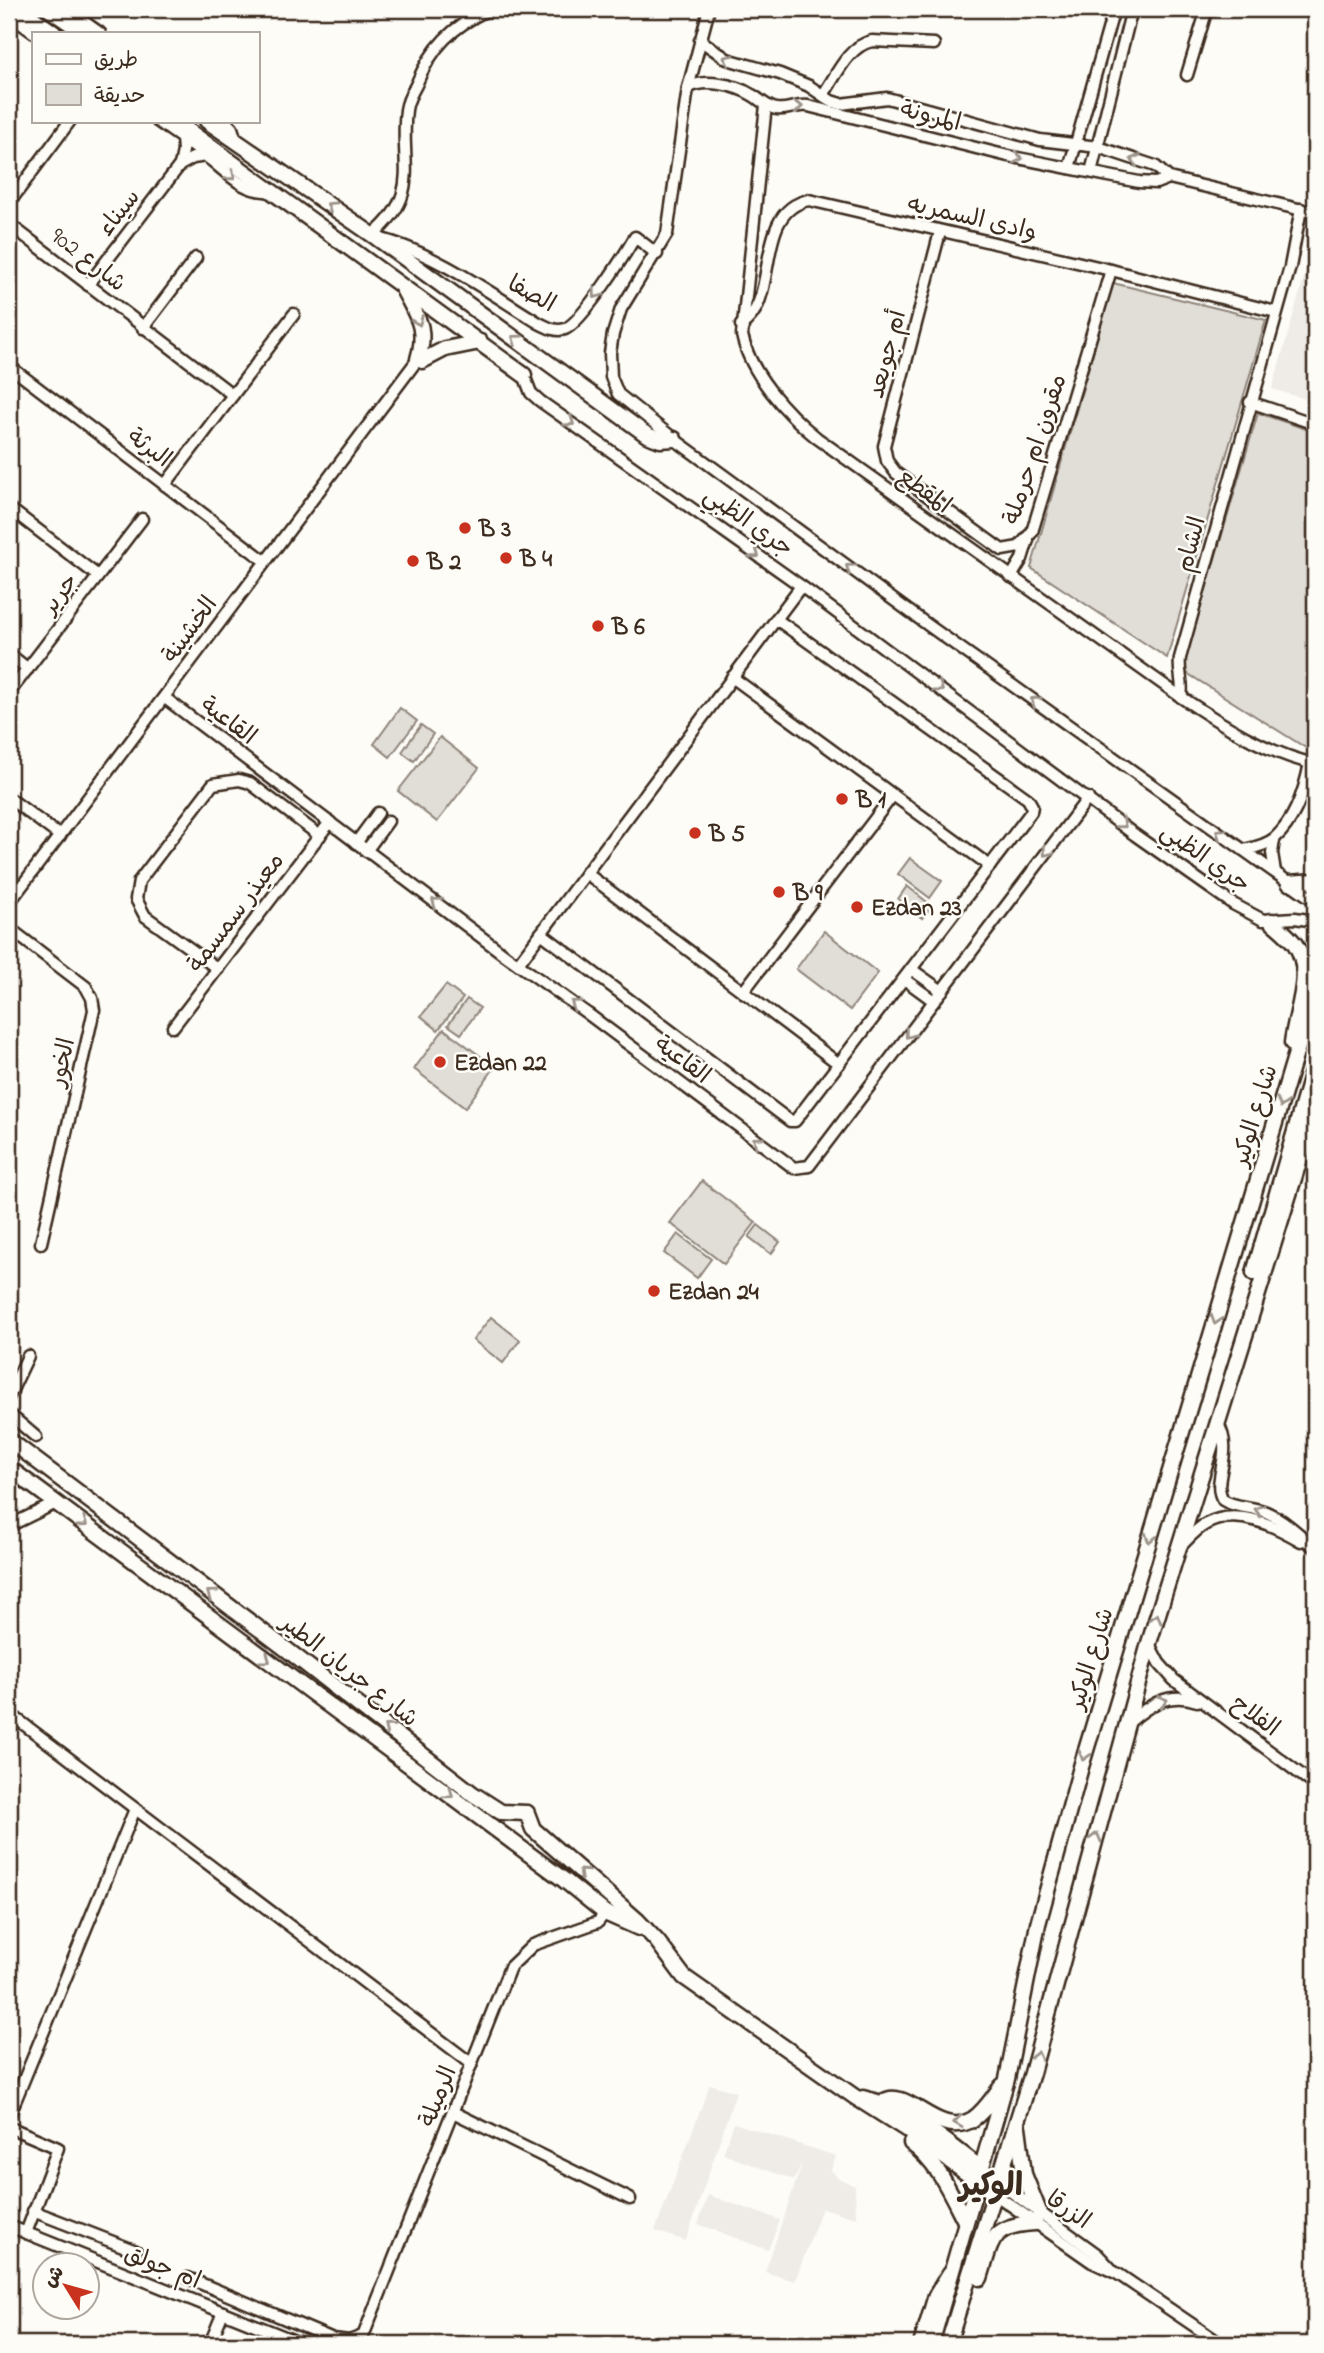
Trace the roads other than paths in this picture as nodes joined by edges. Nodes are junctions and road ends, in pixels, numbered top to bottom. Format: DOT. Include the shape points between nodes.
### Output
graph roads {
  1 [pos="20,9"];
  2 [pos="49,9"];
  3 [pos="66,9"];
  4 [pos="489,9"];
  5 [pos="709,9"];
  6 [pos="1114,9"];
  7 [pos="1132,9"];
  8 [pos="1207,9"];
  9 [pos="9,15"];
  10 [pos="33,32"];
  11 [pos="53,32"];
  12 [pos="83,32"];
  13 [pos="99,32"];
  14 [pos="700,40"];
  15 [pos="934,44"];
  16 [pos="1187,75"];
  17 [pos="688,88"];
  18 [pos="822,95"];
  19 [pos="766,105"];
  20 [pos="69,122"];
  21 [pos="158,122"];
  22 [pos="176,122"];
  23 [pos="208,122"];
  24 [pos="226,122"];
  25 [pos="182,138"];
  26 [pos="236,141"];
  27 [pos="1075,144"];
  28 [pos="1098,147"];
  29 [pos="206,156"];
  30 [pos="180,165"];
  31 [pos="1069,168"];
  32 [pos="1091,172"];
  33 [pos="1169,178"];
  34 [pos="271,191"];
  35 [pos="9,203"];
  36 [pos="1301,209"];
  37 [pos="1315,213"];
  38 [pos="9,224"];
  39 [pos="940,232"];
  40 [pos="375,236"];
  41 [pos="657,254"];
  42 [pos="196,258"];
  43 [pos="1111,270"];
  44 [pos="88,285"];
  45 [pos="402,285"];
  46 [pos="1276,312"];
  47 [pos="294,314"];
  48 [pos="741,325"];
  49 [pos="143,328"];
  50 [pos="480,342"];
  51 [pos="420,360"];
  52 [pos="9,366"];
  53 [pos="524,375"];
  54 [pos="233,395"];
  55 [pos="1250,402"];
  56 [pos="1315,424"];
  57 [pos="674,439"];
  58 [pos="906,480"];
  59 [pos="165,485"];
  60 [pos="9,508"];
  61 [pos="142,519"];
  62 [pos="1030,536"];
  63 [pos="265,561"];
  64 [pos="98,576"];
  65 [pos="1011,577"];
  66 [pos="801,586"];
  67 [pos="776,619"];
  68 [pos="9,654"];
  69 [pos="28,669"];
  70 [pos="732,677"];
  71 [pos="9,693"];
  72 [pos="1181,697"];
  73 [pos="166,698"];
  74 [pos="1312,763"];
  75 [pos="893,795"];
  76 [pos="9,798"];
  77 [pos="1088,798"];
  78 [pos="378,813"];
  79 [pos="388,821"];
  80 [pos="330,822"];
  81 [pos="60,836"];
  82 [pos="320,836"];
  83 [pos="1274,839"];
  84 [pos="356,843"];
  85 [pos="1244,850"];
  86 [pos="366,851"];
  87 [pos="990,866"];
  88 [pos="1275,872"];
  89 [pos="586,873"];
  90 [pos="1315,881"];
  91 [pos="1289,883"];
  92 [pos="1315,901"];
  93 [pos="9,903"];
  94 [pos="1271,921"];
  95 [pos="1315,921"];
  96 [pos="9,928"];
  97 [pos="541,933"];
  98 [pos="518,964"];
  99 [pos="218,969"];
  100 [pos="911,969"];
  101 [pos="904,979"];
  102 [pos="1315,990"];
  103 [pos="942,991"];
  104 [pos="743,992"];
  105 [pos="934,1001"];
  106 [pos="173,1027"];
  107 [pos="1296,1056"];
  108 [pos="1315,1062"];
  109 [pos="839,1064"];
  110 [pos="1315,1111"];
  111 [pos="41,1243"];
  112 [pos="1250,1315"];
  113 [pos="28,1356"];
  114 [pos="9,1396"];
  115 [pos="9,1415"];
  116 [pos="1217,1421"];
  117 [pos="36,1437"];
  118 [pos="9,1440"];
  119 [pos="9,1468"];
  120 [pos="57,1503"];
  121 [pos="9,1526"];
  122 [pos="1178,1549"];
  123 [pos="1315,1549"];
  124 [pos="1149,1643"];
  125 [pos="1205,1704"];
  126 [pos="9,1713"];
  127 [pos="1126,1724"];
  128 [pos="1315,1785"];
  129 [pos="135,1809"];
  130 [pos="515,1812"];
  131 [pos="502,1834"];
  132 [pos="608,1896"];
  133 [pos="605,1913"];
  134 [pos="652,1936"];
  135 [pos="472,2064"];
  136 [pos="1007,2079"];
  137 [pos="883,2109"];
  138 [pos="453,2112"];
  139 [pos="9,2116"];
  140 [pos="1018,2122"];
  141 [pos="9,2127"];
  142 [pos="988,2183"];
  143 [pos="630,2199"];
  144 [pos="33,2211"];
  145 [pos="1037,2218"];
  146 [pos="965,2221"];
  147 [pos="9,2226"];
  148 [pos="26,2233"];
  149 [pos="136,2251"];
  150 [pos="953,2266"];
  151 [pos="188,2278"];
  152 [pos="223,2312"];
  153 [pos="953,2331"];
  154 [pos="362,2340"];
  155 [pos="210,2344"];
  156 [pos="302,2344"];
  157 [pos="919,2344"];
  158 [pos="931,2344"];
  159 [pos="1221,2344"];
  1 -- 11 [label="main road"];
  2 -- 12 [label="main road"];
  3 -- 13 [label="street"];
  4 -- 40 [label="street" via="450,32 433,50 406,108 402,196"];
  5 -- 14 [label="street"];
  6 -- 27 [label="street"];
  7 -- 28 [label="street"];
  8 -- 16 [label="street"];
  9 -- 10 [label="street"];
  14 -- 17 [label="street"];
  18 -- 14 [label="street, المرونة, one-way" via="780,74 737,64"];
  15 -- 18 [label="street" via="864,42 850,54"];
  17 -- 19 [label="street, المرونة" via="702,83 731,88"];
  17 -- 41 [label="street" via="670,224"];
  18 -- 27 [label="street, المرونة" via="841,104 887,98 1040,140"];
  19 -- 31 [label="street, المرونة, one-way" via="779,109 808,106"];
  19 -- 48 [label="street, المقطع"];
  20 -- 35 [label="street"];
  21 -- 25 [label="street"];
  22 -- 34 [label="main road, جري الظبي"];
  23 -- 26 [label="main road, جري الظبي"];
  24 -- 26 [label="street"];
  25 -- 29 [label="street"];
  25 -- 30 [label="street"];
  40 -- 26 [label="main road, جري الظبي, one-way"];
  27 -- 28 [label="street, المرونة"];
  27 -- 31 [label="street"];
  28 -- 32 [label="street"];
  33 -- 28 [label="street, المرونة, one-way" via="1155,166"];
  29 -- 30 [label="street"];
  29 -- 34 [label="street, one-way" via="238,183"];
  30 -- 44 [label="street, سيناء"];
  31 -- 32 [label="street, المرونة"];
  32 -- 33 [label="street, المرونة" via="1139,182"];
  33 -- 36 [label="street, المرونة"];
  34 -- 45 [label="main road, جري الظبي"];
  36 -- 37 [label="street, المرونة"];
  36 -- 46 [label="street, الشام"];
  38 -- 44 [label="street, شارع 902"];
  39 -- 43 [label="street, وادى السمريه"];
  39 -- 48 [label="street, وادى السمريه" via="815,200 801,201 780,221 768,255 760,304"];
  39 -- 58 [label="street, أم جويعد" via="884,446 891,467"];
  41 -- 40 [label="street, الصفا, one-way" via="635,237 582,314 566,328 554,329 426,257"];
  57 -- 40 [label="main road, جري الظبي, one-way" via="647,435"];
  41 -- 57 [label="street, جري الظبي" via="616,320 611,377 618,394"];
  42 -- 49 [label="street"];
  43 -- 46 [label="street, وادى السمريه"];
  43 -- 62 [label="street, مقرون ام حرملة"];
  44 -- 49 [label="street, شارع 902"];
  45 -- 50 [label="main road, جري الظبي"];
  45 -- 51 [label="main road, one-way" via="422,328"];
  46 -- 55 [label="street, الشام"];
  47 -- 54 [label="street"];
  48 -- 65 [label="street, المقطع" via="753,365 789,414"];
  49 -- 54 [label="street, شارع 902"];
  50 -- 51 [label="main road" via="453,346"];
  50 -- 53 [label="main road, جري الظبي"];
  51 -- 63 [label="street, الخشينة"];
  52 -- 59 [label="street, البرثة"];
  53 -- 66 [label="street, جري الظبي, one-way" via="535,398"];
  54 -- 59 [label="street"];
  55 -- 56 [label="street"];
  55 -- 72 [label="street, الشام" via="1180,659"];
  85 -- 57 [label="street, جري الظبي, one-way"];
  58 -- 62 [label="street, مقرون ام حرملة" via="998,548 1014,549"];
  59 -- 63 [label="street, البرثة"];
  60 -- 64 [label="street"];
  61 -- 64 [label="street, جرير"];
  62 -- 65 [label="street"];
  63 -- 73 [label="street, الخشينة"];
  64 -- 69 [label="street, جرير"];
  65 -- 72 [label="street, المقطع"];
  66 -- 67 [label="street"];
  66 -- 77 [label="street, جري الظبي, one-way"];
  67 -- 70 [label="street"];
  67 -- 87 [label="street" via="1030,801 1031,812"];
  68 -- 69 [label="street"];
  69 -- 71 [label="street, جرير"];
  70 -- 75 [label="street"];
  70 -- 89 [label="street"];
  72 -- 74 [label="street, المقطع" via="1251,738"];
  73 -- 80 [label="street, القاعية"];
  73 -- 81 [label="street, الخشينة"];
  74 -- 83 [label="street" via="1297,804"];
  75 -- 87 [label="street"];
  75 -- 104 [label="street"];
  76 -- 81 [label="street"];
  77 -- 94 [label="street, جري الظبي, one-way" via="1233,904"];
  77 -- 103 [label="street, القاعية, one-way"];
  78 -- 84 [label="street"];
  79 -- 86 [label="street"];
  80 -- 82 [label="street, معيذر سمسمة"];
  80 -- 84 [label="street, القاعية"];
  81 -- 93 [label="street, الخشينة"];
  82 -- 99 [label="street, معيذر سمسمة"];
  82 -- 99 [label="street" via="250,783 213,784 139,881 136,899 145,916"];
  83 -- 85 [label="street"];
  83 -- 88 [label="street"];
  84 -- 86 [label="street, القاعية"];
  85 -- 88 [label="street, جري الظبي"];
  98 -- 86 [label="street, القاعية, one-way"];
  87 -- 100 [label="street"];
  88 -- 91 [label="street, جري الظبي"];
  89 -- 97 [label="street"];
  89 -- 104 [label="street"];
  90 -- 91 [label="main road"];
  91 -- 92 [label="street, جري الظبي"];
  94 -- 95 [label="street, جري الظبي"];
  94 -- 107 [label="main road" via="1295,945 1303,967 1292,1043"];
  96 -- 111 [label="street, الخور" via="86,988 94,1006"];
  97 -- 98 [label="street"];
  97 -- 109 [label="street" via="790,1121 797,1119"];
  105 -- 98 [label="street, القاعية, one-way" via="809,1166 794,1168"];
  99 -- 106 [label="street, معيذر سمسمة"];
  100 -- 101 [label="street"];
  100 -- 103 [label="street"];
  101 -- 105 [label="street"];
  101 -- 109 [label="street"];
  102 -- 107 [label="main road, شارع الوكير"];
  103 -- 105 [label="street, القاعية"];
  104 -- 109 [label="street"];
  107 -- 136 [label="main road, شارع الوكير, one-way" via="1081,1767 1038,1924"];
  108 -- 112 [label="main road" via="1256,1263"];
  110 -- 112 [label="main road, شارع الوكير"];
  112 -- 116 [label="main road, شارع الوكير"];
  113 -- 114 [label="street"];
  115 -- 117 [label="street"];
  116 -- 122 [label="main road, شارع الوكير"];
  123 -- 116 [label="street, one-way" via="1272,1515 1223,1500 1218,1485 1225,1443"];
  130 -- 118 [label="main road, شارع جريان الطير, one-way" via="501,1812 473,1794"];
  119 -- 120 [label="main road, شارع جريان الطير"];
  120 -- 121 [label="street"];
  120 -- 131 [label="main road, شارع جريان الطير, one-way"];
  122 -- 123 [label="street" via="1208,1522 1232,1516 1273,1527"];
  124 -- 122 [label="main road, شارع الوكير, one-way"];
  124 -- 125 [label="street, الفلاح" via="1166,1672"];
  124 -- 127 [label="main road, شارع الوكير"];
  127 -- 125 [label="street, الفلاح, one-way" via="1161,1700 1179,1697"];
  125 -- 128 [label="street, الفلاح"];
  126 -- 129 [label="street"];
  140 -- 127 [label="main road, شارع الوكير, one-way"];
  129 -- 135 [label="street"];
  129 -- 139 [label="street"];
  130 -- 131 [label="main road"];
  132 -- 130 [label="main road, شارع جريان الطير, one-way" via="533,1829 527,1813"];
  131 -- 133 [label="main road, شارع جريان الطير"];
  132 -- 133 [label="main road"];
  132 -- 134 [label="main road, شارع جريان الطير"];
  133 -- 134 [label="main road, شارع جريان الطير"];
  133 -- 135 [label="street, الرميلة" via="597,1922 533,1945 514,1961"];
  134 -- 137 [label="main road, شارع جريان الطير" via="684,1977 855,2097"];
  135 -- 138 [label="street, الرميلة"];
  136 -- 137 [label="main road, one-way" via="982,2111 965,2123 939,2122 896,2099 887,2099"];
  136 -- 142 [label="main road, شارع الوكير"];
  137 -- 142 [label="main road, شارع جريان الطير"];
  137 -- 146 [label="main road" via="893,2130 931,2161"];
  138 -- 143 [label="street"];
  138 -- 154 [label="street, الرميلة"];
  140 -- 142 [label="main road, شارع الوكير"];
  140 -- 145 [label="main road" via="1024,2174"];
  141 -- 144 [label="street" via="58,2148"];
  142 -- 145 [label="street, الزرقا"];
  142 -- 146 [label="main road, شارع الوكير"];
  142 -- 153 [label="main road, شارع الوكير"];
  144 -- 148 [label="street"];
  144 -- 149 [label="street"];
  145 -- 153 [label="main road" via="1006,2227 995,2236 970,2308"];
  145 -- 159 [label="street, الزرقا" via="1099,2266"];
  146 -- 150 [label="main road, شارع الوكير"];
  147 -- 148 [label="street, ام جولق"];
  148 -- 152 [label="street, ام جولق"];
  150 -- 157 [label="street" via="934,2295"];
  150 -- 158 [label="main road, شارع الوكير"];
  151 -- 154 [label="street" via="333,2339"];
  152 -- 155 [label="street"];
  152 -- 156 [label="street, ام جولق"];
}
